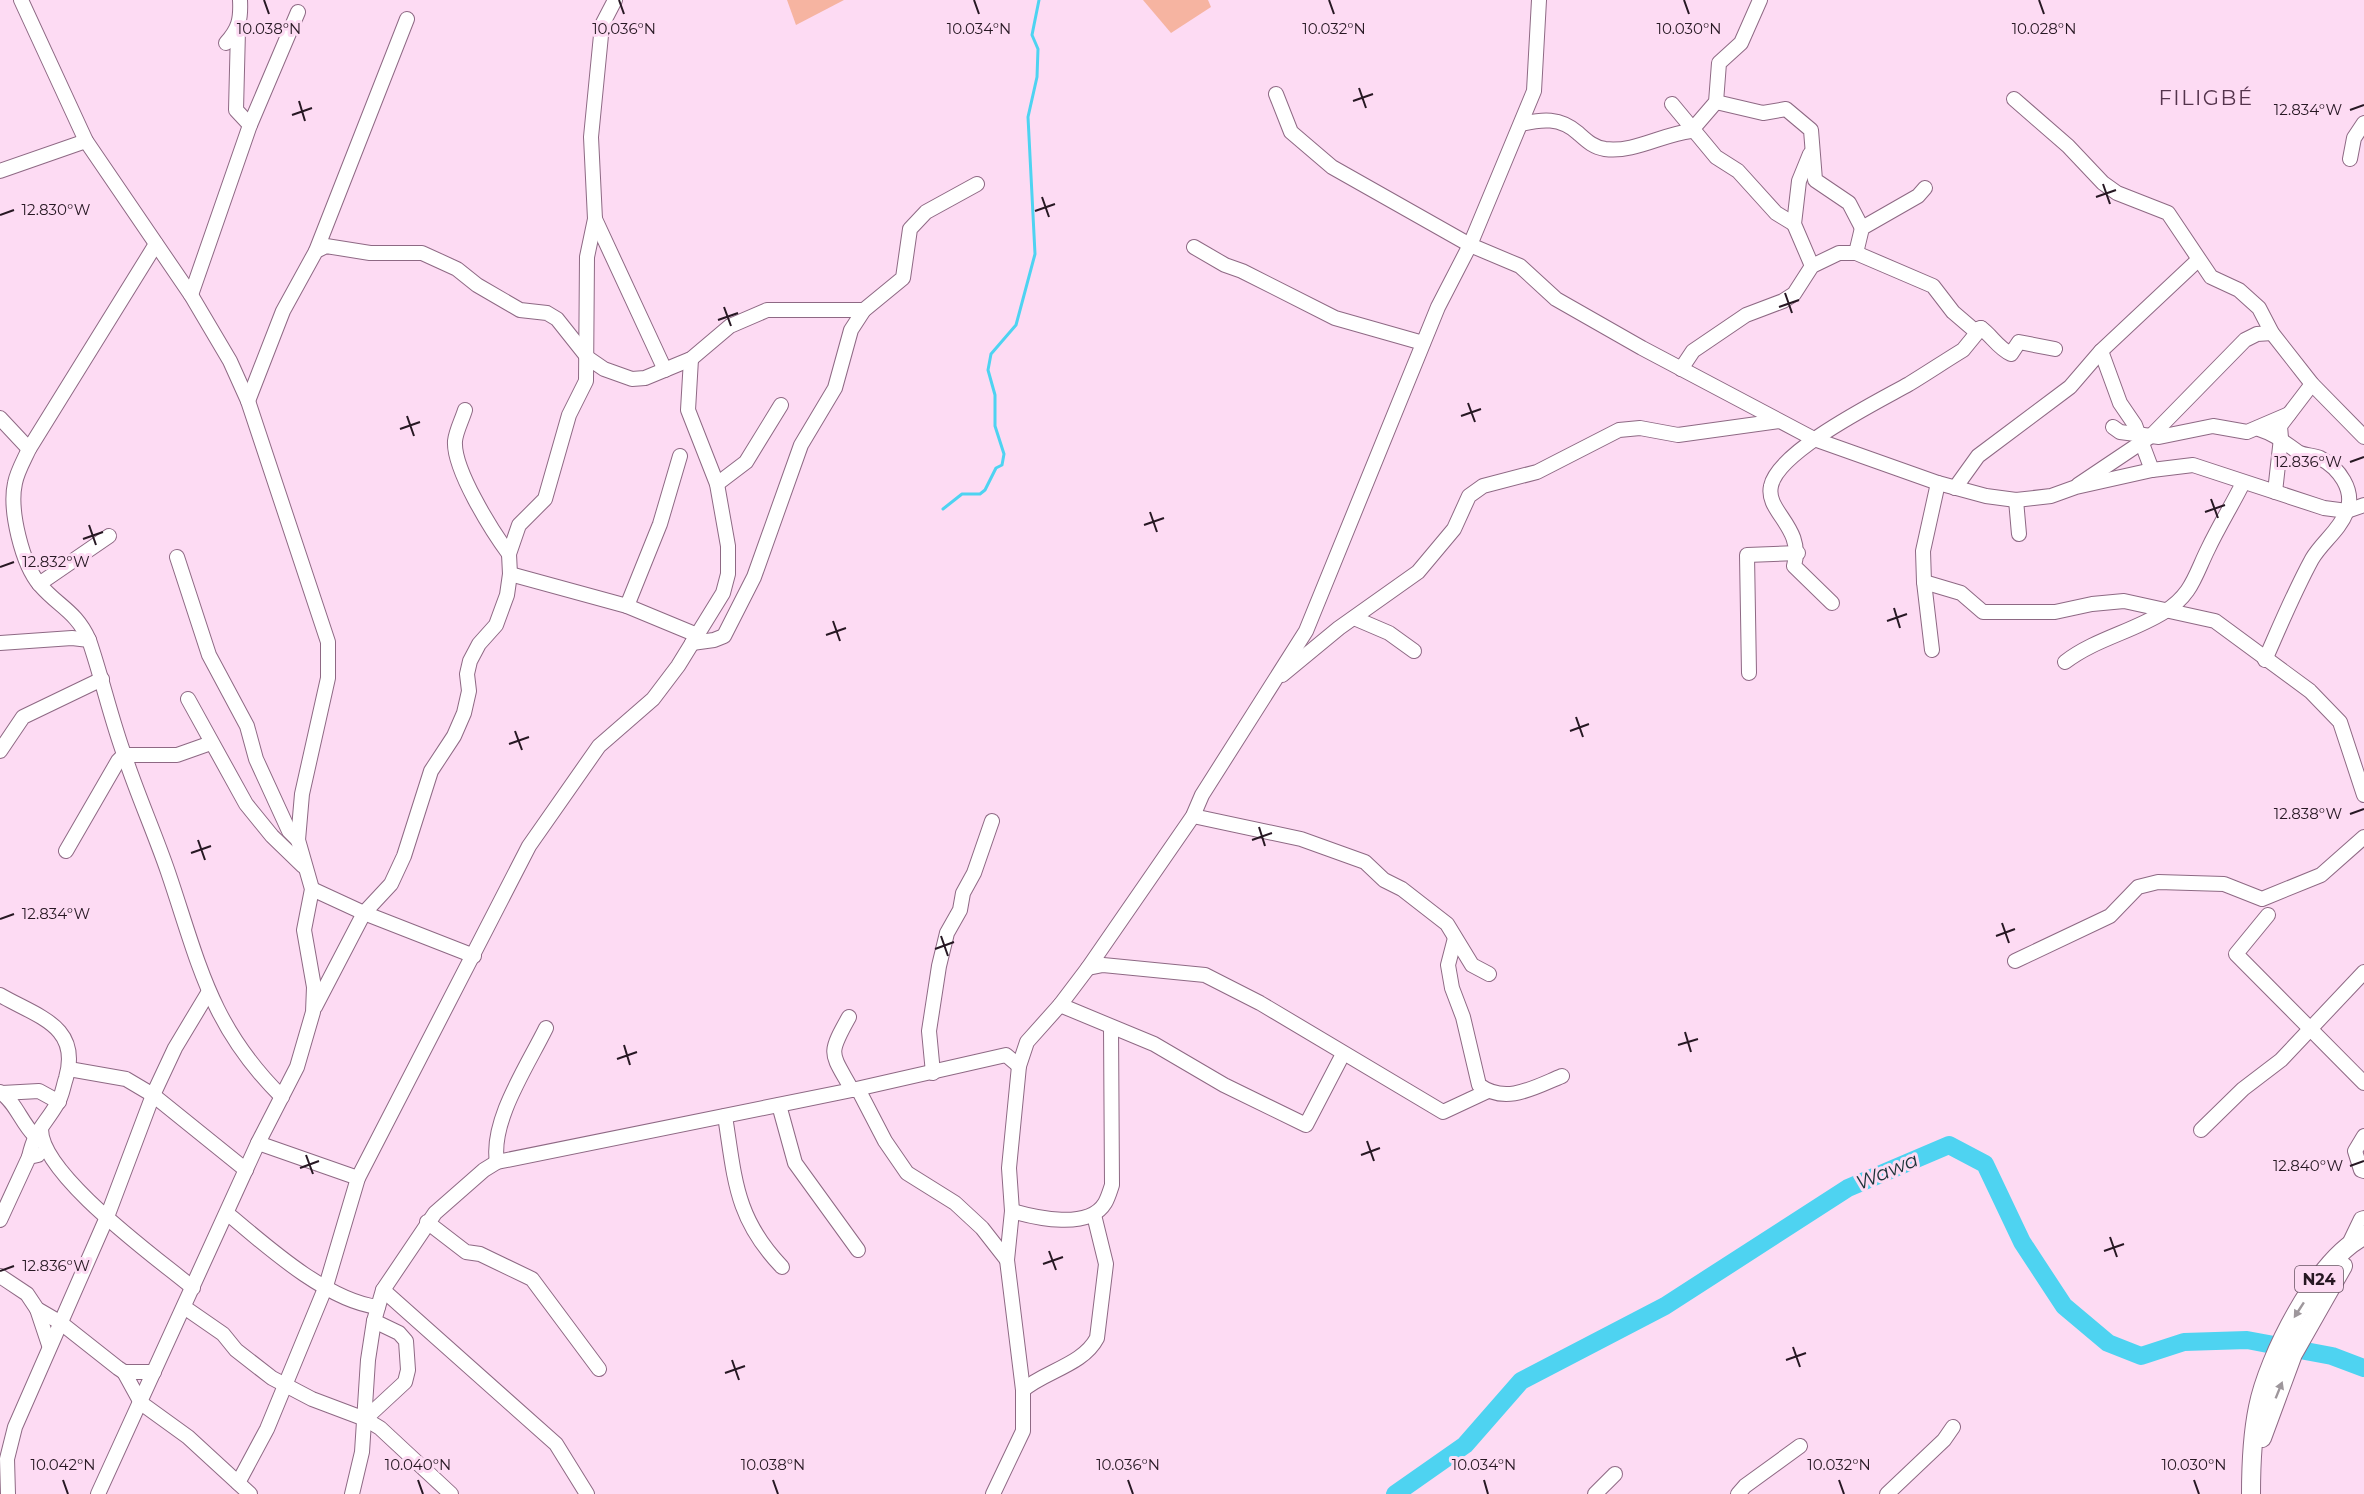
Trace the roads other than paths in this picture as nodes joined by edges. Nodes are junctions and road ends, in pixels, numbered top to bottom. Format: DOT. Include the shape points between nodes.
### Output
graph roads {
  1 [pos="21,0"];
  2 [pos="240,0"];
  3 [pos="615,0"];
  4 [pos="1539,0"];
  5 [pos="1761,0"];
  6 [pos="298,12"];
  7 [pos="407,19"];
  8 [pos="238,30"];
  9 [pos="226,43"];
  10 [pos="1276,94"];
  11 [pos="2014,99"];
  12 [pos="1716,102"];
  13 [pos="1672,104"];
  14 [pos="2364,123"];
  15 [pos="1521,124"];
  16 [pos="250,125"];
  17 [pos="1691,131"];
  18 [pos="86,141"];
  19 [pos="1813,146"];
  20 [pos="2350,159"];
  21 [pos="0,171"];
  22 [pos="977,183"];
  23 [pos="1924,188"];
  24 [pos="595,219"];
  25 [pos="1794,224"];
  26 [pos="1862,228"];
  27 [pos="156,244"];
  28 [pos="1470,245"];
  29 [pos="1194,247"];
  30 [pos="316,251"];
  31 [pos="1856,253"];
  32 [pos="2198,260"];
  33 [pos="1812,266"];
  34 [pos="191,295"];
  35 [pos="864,310"];
  36 [pos="1981,328"];
  37 [pos="2272,333"];
  38 [pos="1424,343"];
  39 [pos="2055,349"];
  40 [pos="2101,351"];
  41 [pos="588,358"];
  42 [pos="691,359"];
  43 [pos="1681,369"];
  44 [pos="664,370"];
  45 [pos="2312,384"];
  46 [pos="248,401"];
  47 [pos="781,405"];
  48 [pos="465,410"];
  49 [pos="2289,414"];
  50 [pos="0,418"];
  51 [pos="1779,421"];
  52 [pos="2113,427"];
  53 [pos="2259,429"];
  54 [pos="2144,437"];
  55 [pos="2364,437"];
  56 [pos="2281,438"];
  57 [pos="1814,439"];
  58 [pos="29,449"];
  59 [pos="680,456"];
  60 [pos="2152,470"];
  61 [pos="1938,483"];
  62 [pos="2243,483"];
  63 [pos="717,484"];
  64 [pos="2076,487"];
  65 [pos="1954,488"];
  66 [pos="2274,492"];
  67 [pos="2016,500"];
  68 [pos="6,503"];
  69 [pos="2364,505"];
  70 [pos="2347,511"];
  71 [pos="2019,534"];
  72 [pos="109,536"];
  73 [pos="1798,553"];
  74 [pos="508,554"];
  75 [pos="177,557"];
  76 [pos="510,574"];
  77 [pos="1924,582"];
  78 [pos="39,584"];
  79 [pos="1832,603"];
  80 [pos="627,606"];
  81 [pos="2169,609"];
  82 [pos="1354,618"];
  83 [pos="694,639"];
  84 [pos="88,640"];
  85 [pos="0,644"];
  86 [pos="1932,650"];
  87 [pos="1414,651"];
  88 [pos="2265,660"];
  89 [pos="2065,662"];
  90 [pos="1749,673"];
  91 [pos="102,679"];
  92 [pos="1277,679"];
  93 [pos="188,699"];
  94 [pos="211,743"];
  95 [pos="0,752"];
  96 [pos="124,755"];
  97 [pos="2364,795"];
  98 [pos="1193,816"];
  99 [pos="992,821"];
  100 [pos="2363,835"];
  101 [pos="298,840"];
  102 [pos="66,851"];
  103 [pos="303,866"];
  104 [pos="312,889"];
  105 [pos="364,913"];
  106 [pos="2268,915"];
  107 [pos="1455,938"];
  108 [pos="474,956"];
  109 [pos="2015,961"];
  110 [pos="1088,968"];
  111 [pos="2364,972"];
  112 [pos="1489,974"];
  113 [pos="208,993"];
  114 [pos="0,995"];
  115 [pos="1060,1005"];
  116 [pos="313,1012"];
  117 [pos="849,1017"];
  118 [pos="1111,1027"];
  119 [pos="546,1028"];
  120 [pos="2311,1030"];
  121 [pos="1027,1041"];
  122 [pos="1343,1054"];
  123 [pos="1006,1055"];
  124 [pos="1019,1066"];
  125 [pos="69,1069"];
  126 [pos="933,1073"];
  127 [pos="1562,1076"];
  128 [pos="2364,1083"];
  129 [pos="855,1090"];
  130 [pos="1488,1091"];
  131 [pos="1,1093"];
  132 [pos="153,1095"];
  133 [pos="282,1096"];
  134 [pos="59,1102"];
  135 [pos="779,1105"];
  136 [pos="725,1116"];
  137 [pos="2201,1130"];
  138 [pos="37,1132"];
  139 [pos="2364,1136"];
  140 [pos="258,1143"];
  141 [pos="48,1153"];
  142 [pos="29,1156"];
  143 [pos="497,1162"];
  144 [pos="246,1170"];
  145 [pos="2364,1171"];
  146 [pos="358,1178"];
  147 [pos="1012,1211"];
  148 [pos="227,1213"];
  149 [pos="1094,1215"];
  150 [pos="107,1217"];
  151 [pos="2364,1218"];
  152 [pos="0,1220"];
  153 [pos="427,1222"];
  154 [pos="2359,1241"];
  155 [pos="858,1250"];
  156 [pos="1007,1260"];
  157 [pos="782,1266"];
  158 [pos="0,1276"];
  159 [pos="326,1286"];
  160 [pos="194,1288"];
  161 [pos="383,1290"];
  162 [pos="184,1307"];
  163 [pos="378,1307"];
  164 [pos="37,1309"];
  165 [pos="374,1321"];
  166 [pos="61,1323"];
  167 [pos="49,1345"];
  168 [pos="599,1369"];
  169 [pos="124,1372"];
  170 [pos="154,1372"];
  171 [pos="285,1385"];
  172 [pos="1023,1390"];
  173 [pos="141,1403"];
  174 [pos="365,1419"];
  175 [pos="1953,1427"];
  176 [pos="1800,1446"];
  177 [pos="3,1458"];
  178 [pos="1615,1474"];
  179 [pos="238,1483"];
  180 [pos="8,1494"];
  181 [pos="98,1494"];
  182 [pos="250,1494"];
  183 [pos="352,1494"];
  184 [pos="451,1494"];
  185 [pos="587,1494"];
  186 [pos="993,1494"];
  187 [pos="1595,1494"];
  188 [pos="1738,1494"];
  189 [pos="1887,1494"];
  190 [pos="2251,1494"];
  1 -- 18 [label="street"];
  2 -- 8 [label="street"];
  3 -- 24 [label="street" via="602,25 591,137"];
  4 -- 15 [label="street" via="1534,91"];
  5 -- 12 [label="street" via="1741,43 1719,63"];
  6 -- 16 [label="street"];
  7 -- 30 [label="street"];
  8 -- 9 [label="street"];
  8 -- 16 [label="street" via="236,110"];
  10 -- 28 [label="street" via="1291,132 1332,167"];
  11 -- 32 [label="street" via="2103,183 2117,193 2168,213"];
  12 -- 17 [label="street"];
  12 -- 19 [label="street" via="1763,113 1786,109 1811,130"];
  13 -- 17 [label="street"];
  14 -- 20 [label="street" via="2354,138"];
  15 -- 17 [label="street" via="1542,119 1557,121 1590,144 1606,149 1624,149"];
  15 -- 28 [label="street"];
  16 -- 34 [label="street"];
  17 -- 25 [label="street" via="1716,157 1738,171 1776,213"];
  18 -- 21 [label="street"];
  18 -- 27 [label="street"];
  19 -- 25 [label="street" via="1799,181"];
  19 -- 26 [label="street" via="1815,180 1849,203"];
  22 -- 35 [label="street" via="926,212 910,229 903,278"];
  23 -- 26 [label="street" via="1918,196"];
  24 -- 41 [label="street" via="587,257"];
  24 -- 44 [label="street"];
  25 -- 33 [label="street"];
  26 -- 31 [label="street"];
  27 -- 34 [label="street"];
  27 -- 58 [label="street"];
  28 -- 38 [label="street"];
  28 -- 43 [label="street" via="1520,266 1557,299"];
  29 -- 38 [label="street" via="1335,318"];
  30 -- 41 [label="street" via="326,246 370,253 422,253 458,269 520,310 547,313 557,319"];
  30 -- 46 [label="street" via="283,311"];
  31 -- 33 [label="street" via="1839,253"];
  31 -- 36 [label="street" via="1933,286 1953,312 1974,330"];
  32 -- 37 [label="street" via="2211,277 2239,290 2259,308"];
  32 -- 40 [label="street"];
  33 -- 43 [label="street" via="1794,294 1746,315 1693,351"];
  34 -- 46 [label="street" via="230,361"];
  35 -- 42 [label="street" via="767,310 730,326"];
  35 -- 83 [label="street" via="851,330 835,388 801,445 754,578 738,609 724,636"];
  36 -- 39 [label="street" via="2012,354 2019,342"];
  36 -- 57 [label="street" via="1963,350"];
  37 -- 45 [label="street"];
  37 -- 54 [label="street" via="2245,340"];
  38 -- 92 [label="street" via="1306,631"];
  40 -- 54 [label="street" via="2120,404"];
  40 -- 65 [label="street" via="2070,387 1978,456"];
  41 -- 44 [label="street" via="604,369 632,379"];
  41 -- 74 [label="street" via="586,381 569,414 545,499 519,525"];
  42 -- 44 [label="street"];
  42 -- 63 [label="street" via="688,410"];
  43 -- 51 [label="street"];
  45 -- 49 [label="street"];
  45 -- 55 [label="street"];
  46 -- 101 [label="street" via="328,642 328,678 302,794"];
  47 -- 63 [label="street" via="746,462"];
  48 -- 74 [label="street" via="455,440 457,463"];
  49 -- 53 [label="street"];
  49 -- 56 [label="street" via="2280,426"];
  50 -- 58 [label="street"];
  51 -- 57 [label="street"];
  51 -- 82 [label="street" via="1678,435 1640,428 1619,430 1537,472 1483,486 1469,496 1454,529 1418,572"];
  52 -- 54 [label="street"];
  53 -- 54 [label="street" via="2247,432 2213,426 2177,435"];
  53 -- 56 [label="street"];
  54 -- 60 [label="street"];
  54 -- 64 [label="street"];
  56 -- 66 [label="street"];
  56 -- 70 [label="street" via="2300,453 2320,458 2335,469 2346,482 2350,498"];
  57 -- 61 [label="street"];
  57 -- 73 [label="street" via="1775,475 1770,489 1796,538"];
  58 -- 68 [label="street"];
  59 -- 80 [label="street" via="660,524"];
  60 -- 62 [label="street" via="2193,465"];
  60 -- 64 [label="street"];
  61 -- 65 [label="street"];
  61 -- 77 [label="street" via="1923,551"];
  62 -- 66 [label="street"];
  62 -- 81 [label="street" via="2196,579"];
  63 -- 83 [label="street" via="728,546 728,574 723,593"];
  64 -- 67 [label="street" via="2051,496"];
  65 -- 67 [label="street"];
  66 -- 70 [label="street"];
  67 -- 71 [label="street"];
  68 -- 78 [label="street" via="25,558"];
  69 -- 70 [label="street"];
  70 -- 88 [label="street" via="2298,584"];
  72 -- 78 [label="street"];
  73 -- 79 [label="street" via="1794,566"];
  73 -- 90 [label="street" via="1747,555"];
  74 -- 76 [label="street"];
  75 -- 101 [label="street" via="209,655 247,726 256,759 289,831"];
  76 -- 80 [label="street"];
  76 -- 105 [label="street" via="496,625 470,661 464,713 431,771 404,856 391,884"];
  77 -- 81 [label="street" via="1961,593 1983,612 2055,612 2124,601"];
  77 -- 86 [label="street"];
  78 -- 84 [label="street" via="80,621"];
  80 -- 83 [label="street"];
  81 -- 88 [label="street" via="2216,621"];
  81 -- 89 [label="street" via="2139,626 2086,646"];
  82 -- 87 [label="street" via="1389,633"];
  82 -- 92 [label="street"];
  83 -- 108 [label="street" via="653,699 599,746 536,837"];
  84 -- 85 [label="street"];
  84 -- 91 [label="street"];
  88 -- 97 [label="street" via="2310,691 2340,722"];
  91 -- 95 [label="street" via="23,717"];
  91 -- 96 [label="street"];
  92 -- 98 [label="street" via="1202,795"];
  93 -- 94 [label="street"];
  94 -- 96 [label="street" via="177,755"];
  94 -- 103 [label="street" via="246,804"];
  96 -- 102 [label="street" via="117,760"];
  96 -- 113 [label="street"];
  98 -- 107 [label="street" via="1301,839 1365,862 1447,924"];
  98 -- 110 [label="street"];
  99 -- 126 [label="street" via="944,944 929,1031"];
  100 -- 109 [label="street" via="2321,875 2262,898 2224,884 2158,882 2138,887 2110,916"];
  101 -- 103 [label="street"];
  103 -- 104 [label="street"];
  104 -- 105 [label="street"];
  104 -- 116 [label="street" via="304,930 314,987"];
  105 -- 108 [label="street"];
  105 -- 116 [label="street"];
  106 -- 120 [label="street" via="2236,954"];
  107 -- 112 [label="street" via="1472,965"];
  107 -- 130 [label="street" via="1448,965 1452,988 1479,1084"];
  108 -- 146 [label="street"];
  110 -- 115 [label="street"];
  110 -- 122 [label="street" via="1103,965 1205,975 1260,1003"];
  111 -- 120 [label="street"];
  113 -- 132 [label="street"];
  113 -- 133 [label="street" via="231,1036"];
  114 -- 125 [label="street" via="62,1031 69,1047"];
  115 -- 118 [label="street"];
  115 -- 121 [label="street"];
  116 -- 133 [label="street" via="297,1067"];
  117 -- 129 [label="street" via="833,1046 836,1060"];
  118 -- 122 [label="street" via="1154,1044 1306,1125"];
  118 -- 149 [label="street" via="1112,1185 1105,1204"];
  119 -- 143 [label="street" via="501,1122 494,1146"];
  120 -- 128 [label="street"];
  120 -- 137 [label="street"];
  121 -- 123 [label="street"];
  121 -- 124 [label="street"];
  122 -- 130 [label="street" via="1443,1112"];
  123 -- 124 [label="street"];
  123 -- 126 [label="street"];
  124 -- 147 [label="street" via="1009,1168"];
  125 -- 132 [label="street" via="126,1079"];
  125 -- 134 [label="street"];
  126 -- 129 [label="street"];
  127 -- 130 [label="street" via="1520,1093"];
  129 -- 135 [label="street"];
  129 -- 156 [label="street" via="907,1173 955,1203 982,1228"];
  131 -- 134 [label="street" via="39,1091"];
  131 -- 138 [label="street" via="15,1107 21,1122"];
  132 -- 144 [label="street"];
  132 -- 150 [label="street"];
  133 -- 140 [label="street"];
  134 -- 138 [label="street"];
  135 -- 136 [label="street"];
  135 -- 155 [label="street" via="795,1163"];
  136 -- 143 [label="street"];
  136 -- 157 [label="street" via="737,1195 749,1227"];
  138 -- 141 [label="street"];
  138 -- 142 [label="street"];
  139 -- 145 [label="street" via="2355,1151"];
  140 -- 144 [label="street"];
  140 -- 146 [label="street"];
  141 -- 142 [label="street"];
  141 -- 150 [label="street" via="66,1178"];
  142 -- 152 [label="street"];
  143 -- 153 [label="street"];
  144 -- 148 [label="street"];
  146 -- 159 [label="street"];
  147 -- 149 [label="street" via="1036,1218 1069,1220"];
  147 -- 156 [label="street"];
  148 -- 159 [label="street" via="275,1254"];
  148 -- 160 [label="street"];
  149 -- 172 [label="street" via="1106,1264 1097,1338 1093,1347 1076,1360 1037,1378"];
  150 -- 160 [label="street"];
  150 -- 166 [label="street"];
  151 -- 154 [label="street"];
  153 -- 161 [label="street"];
  153 -- 168 [label="street" via="466,1252 480,1254 532,1279"];
  154 -- 190 [label="main road, N24" via="2318,1281 2258,1406"];
  156 -- 172 [label="street"];
  158 -- 164 [label="street" via="27,1294"];
  159 -- 163 [label="street"];
  159 -- 171 [label="street"];
  160 -- 162 [label="street"];
  161 -- 163 [label="street"];
  161 -- 185 [label="street" via="556,1444"];
  162 -- 170 [label="street"];
  162 -- 171 [label="street" via="224,1334 236,1350"];
  163 -- 165 [label="street"];
  164 -- 166 [label="street"];
  164 -- 167 [label="street"];
  165 -- 174 [label="street"];
  165 -- 174 [label="street" via="399,1333 406,1341 408,1370 405,1382"];
  166 -- 167 [label="street"];
  166 -- 169 [label="street"];
  167 -- 177 [label="street"];
  169 -- 170 [label="street"];
  169 -- 173 [label="street"];
  170 -- 173 [label="street"];
  171 -- 174 [label="street"];
  171 -- 179 [label="street"];
  172 -- 186 [label="street" via="1023,1431"];
  173 -- 179 [label="street" via="188,1437"];
  173 -- 181 [label="street"];
  174 -- 183 [label="street"];
  174 -- 184 [label="street" via="380,1428"];
  175 -- 189 [label="street"];
  176 -- 188 [label="street"];
  177 -- 180 [label="street"];
  178 -- 187 [label="street"];
  179 -- 182 [label="street"];
}
